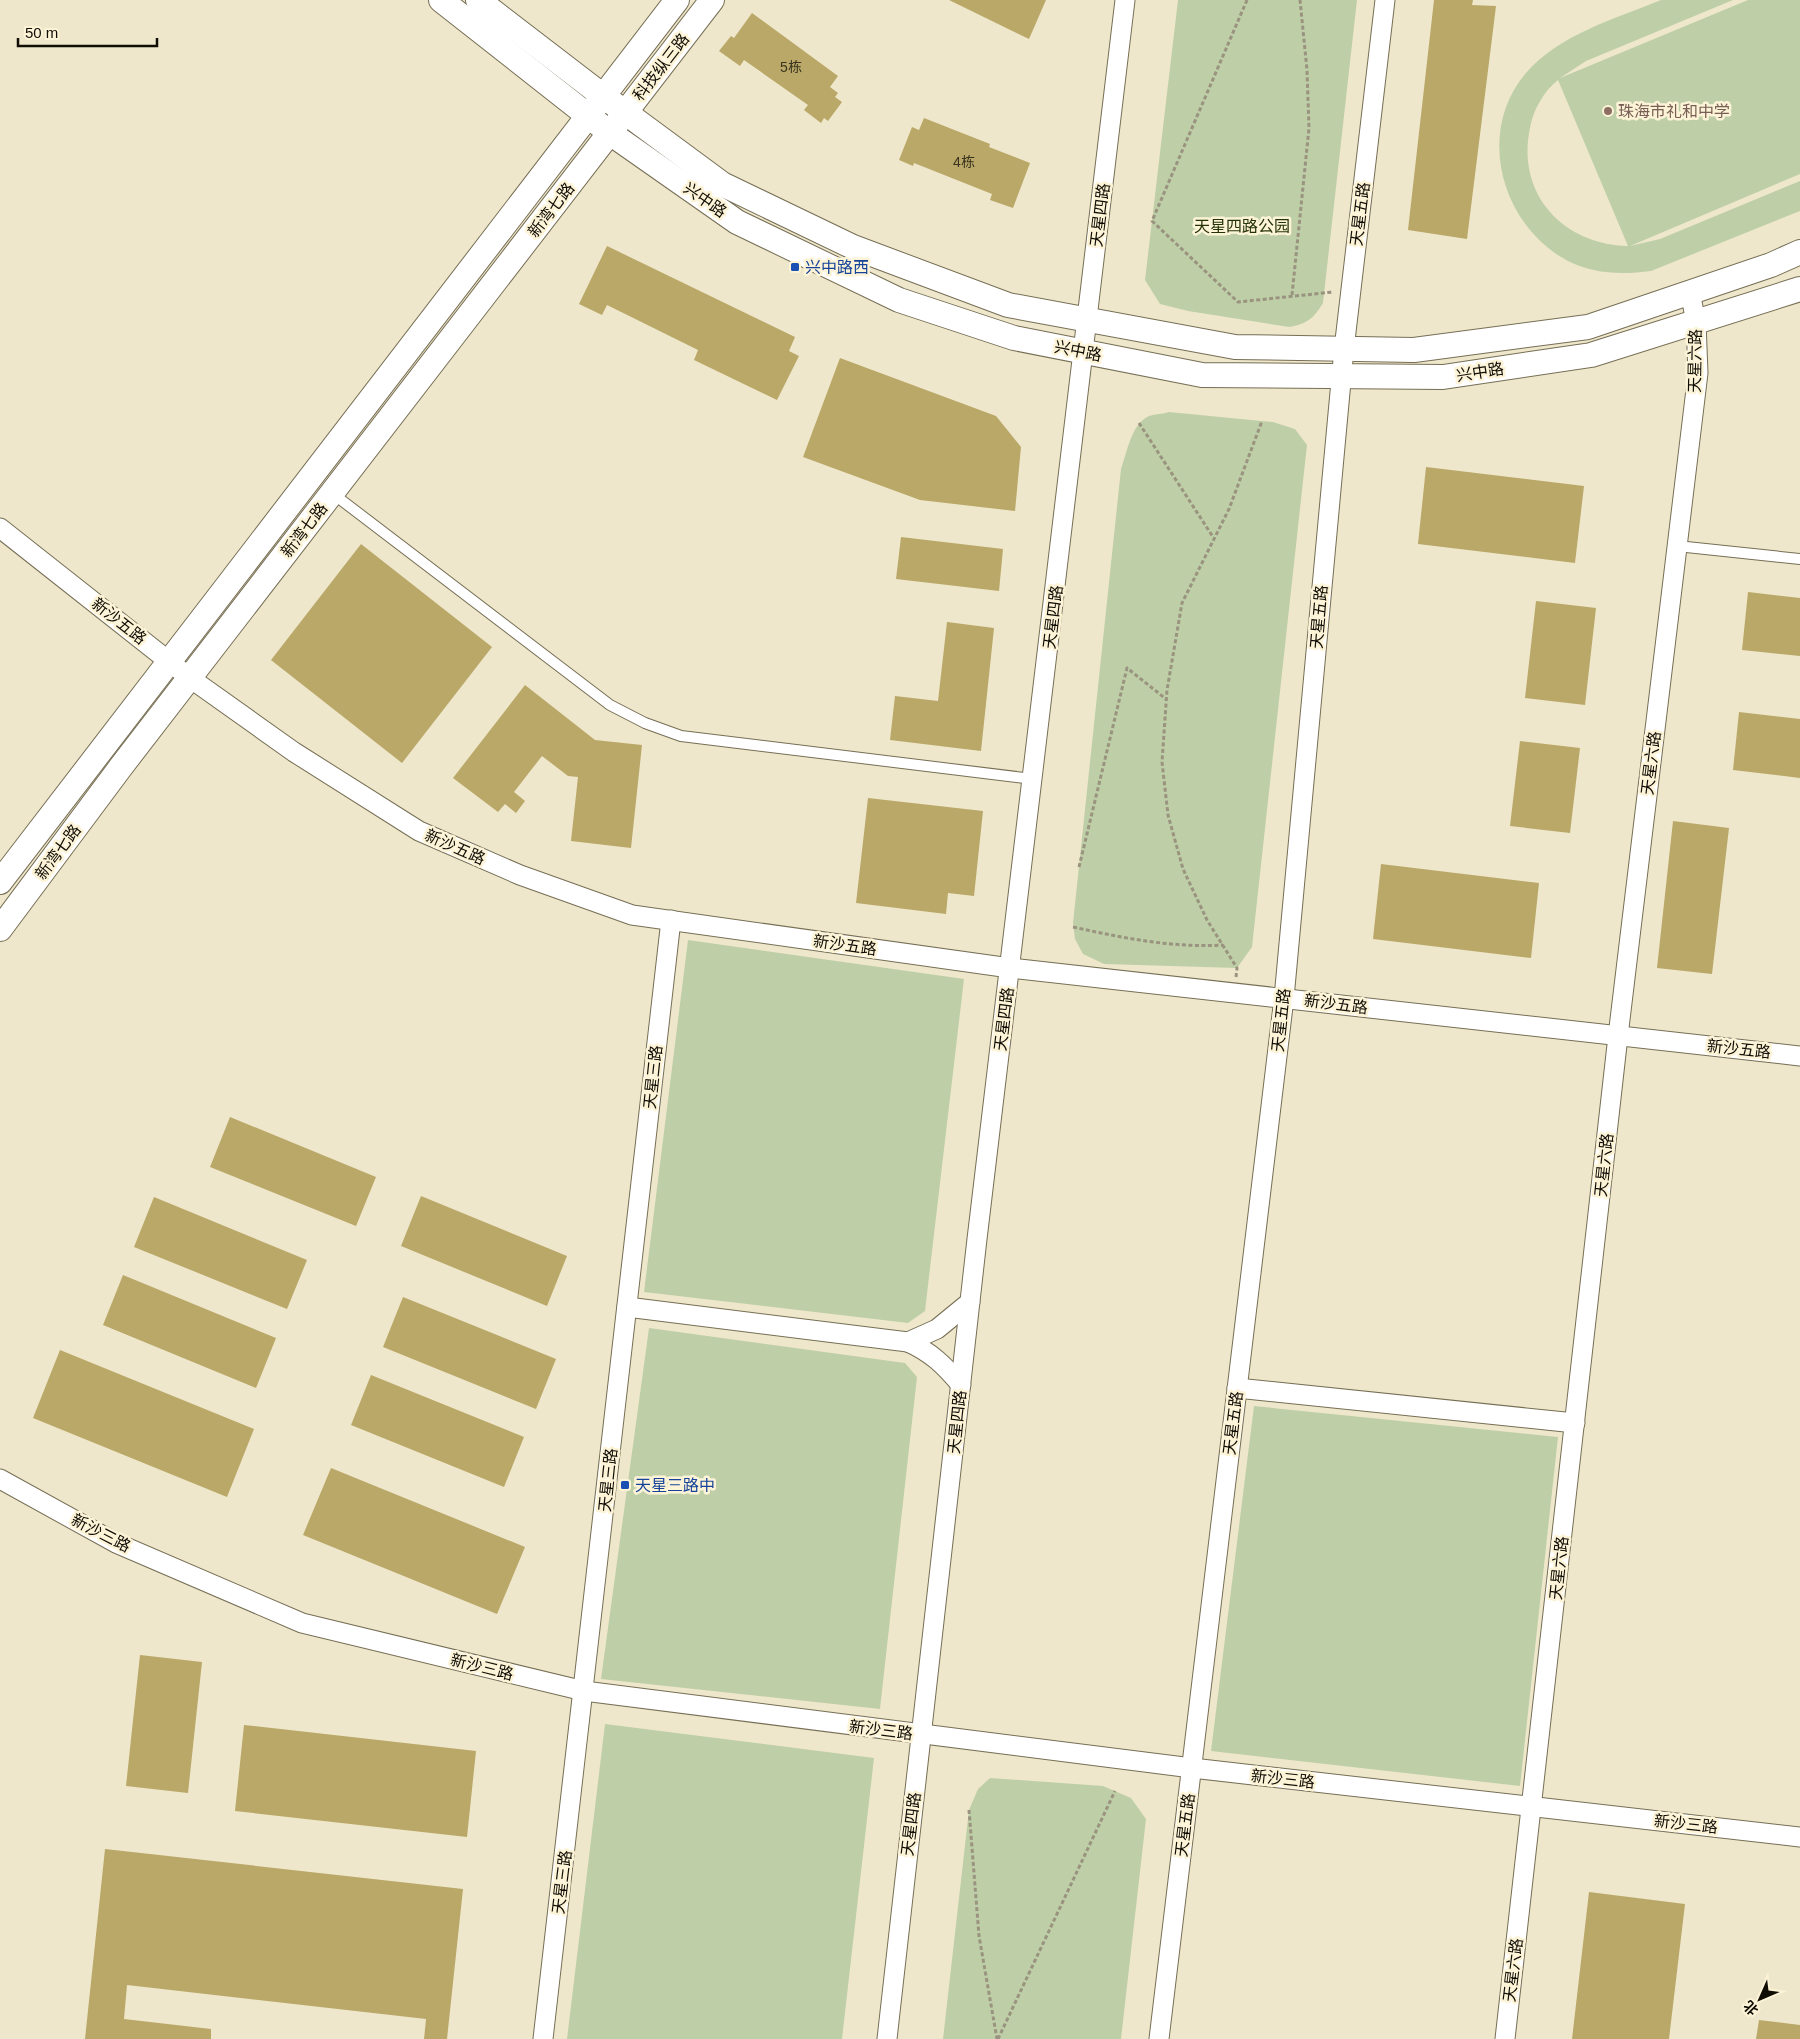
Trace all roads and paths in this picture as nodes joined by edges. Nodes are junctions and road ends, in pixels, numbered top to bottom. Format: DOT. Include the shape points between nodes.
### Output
graph roads {
  1 [pos="441,0"];
  2 [pos="478,0"];
  3 [pos="676,0"];
  4 [pos="712,0"];
  5 [pos="1125,0"];
  6 [pos="1247,0"];
  7 [pos="1300,0"];
  8 [pos="1385,0"];
  9 [pos="603,96"];
  10 [pos="625,113"];
  11 [pos="587,114"];
  12 [pos="610,133"];
  13 [pos="1800,252"];
  14 [pos="1800,289"];
  15 [pos="1351,290"];
  16 [pos="1690,292"];
  17 [pos="1292,295"];
  18 [pos="1088,320"];
  19 [pos="1696,322"];
  20 [pos="1344,349"];
  21 [pos="1085,352"];
  22 [pos="1342,377"];
  23 [pos="1262,421"];
  24 [pos="1139,423"];
  25 [pos="332,493"];
  26 [pos="0,528"];
  27 [pos="1214,538"];
  28 [pos="1677,546"];
  29 [pos="1800,559"];
  30 [pos="169,660"];
  31 [pos="190,678"];
  32 [pos="1166,699"];
  33 [pos="1033,780"];
  34 [pos="1079,868"];
  35 [pos="0,882"];
  36 [pos="671,920"];
  37 [pos="1073,927"];
  38 [pos="0,929"];
  39 [pos="1223,945"];
  40 [pos="1010,968"];
  41 [pos="1234,992"];
  42 [pos="1284,998"];
  43 [pos="1618,1036"];
  44 [pos="1800,1056"];
  45 [pos="970,1302"];
  46 [pos="627,1307"];
  47 [pos="908,1342"];
  48 [pos="961,1385"];
  49 [pos="1238,1388"];
  50 [pos="1575,1423"];
  51 [pos="0,1478"];
  52 [pos="584,1692"];
  53 [pos="922,1735"];
  54 [pos="1192,1768"];
  55 [pos="1115,1791"];
  56 [pos="1532,1807"];
  57 [pos="969,1810"];
  58 [pos="1800,1837"];
  59 [pos="543,2039"];
  60 [pos="887,2039"];
  61 [pos="998,2039"];
  62 [pos="1159,2039"];
  63 [pos="1504,2039"];
  1 -- 11 [label="street, 兴中路"];
  2 -- 9 [label="street, 兴中路"];
  3 -- 9 [label="street, 科技纵三路"];
  4 -- 10 [label="street, 科技纵三路"];
  5 -- 18 [label="street, 天星四路"];
  6 -- 17 [label="path" via="1152,221 1238,302"];
  7 -- 17 [label="path" via="1310,128"];
  8 -- 15 [label="street, 天星五路"];
  9 -- 10 [label="street, 兴中路"];
  9 -- 11 [label="street, 科技纵三路"];
  10 -- 12 [label="street, 科技纵三路"];
  10 -- 18 [label="street, 兴中路" via="722,184 853,247 1008,305"];
  11 -- 12 [label="street, 兴中路"];
  11 -- 30 [label="street, 新湾七路"];
  12 -- 21 [label="street, 兴中路" via="737,222 900,300 1014,338"];
  12 -- 25 [label="street, 新湾七路"];
  13 -- 16 [label="street, 兴中路" via="1772,265"];
  14 -- 19 [label="street, 兴中路"];
  15 -- 17 [label="path"];
  15 -- 20 [label="street, 天星五路"];
  16 -- 19 [label="street, 天星六路"];
  16 -- 20 [label="street, 兴中路" via="1588,327 1414,350"];
  18 -- 20 [label="street, 兴中路" via="1235,347"];
  18 -- 21 [label="street, 天星四路"];
  19 -- 22 [label="street, 兴中路" via="1591,355 1443,377"];
  19 -- 28 [label="street, 天星六路" via="1698,373"];
  20 -- 22 [label="street, 天星五路"];
  21 -- 22 [label="street, 兴中路" via="1202,375"];
  21 -- 33 [label="street, 天星四路"];
  22 -- 42 [label="street, 天星五路"];
  23 -- 27 [label="path" via="1229,509"];
  24 -- 27 [label="path"];
  25 -- 31 [label="street, 新湾七路"];
  25 -- 33 [label="lane" via="610,705 645,723 681,736"];
  26 -- 30 [label="street, 新沙五路"];
  27 -- 32 [label="path" via="1182,602"];
  28 -- 29 [label="lane"];
  28 -- 43 [label="street, 天星六路"];
  30 -- 31 [label="street, 新沙五路"];
  30 -- 35 [label="street, 新湾七路"];
  31 -- 36 [label="street, 新沙五路" via="294,752 419,831 539,882 632,915"];
  31 -- 38 [label="street, 新湾七路"];
  32 -- 34 [label="path" via="1127,668"];
  32 -- 39 [label="path" via="1162,762 1168,815 1183,869 1207,920"];
  33 -- 40 [label="street, 天星四路"];
  36 -- 40 [label="street, 新沙五路"];
  36 -- 46 [label="street, 天星三路"];
  37 -- 39 [label="path" via="1135,941 1190,947"];
  39 -- 41 [label="path" via="1237,968"];
  40 -- 41 [label="street, 新沙五路"];
  40 -- 45 [label="street, 天星四路"];
  41 -- 42 [label="street, 新沙五路"];
  42 -- 43 [label="street, 新沙五路"];
  42 -- 49 [label="street, 天星五路"];
  43 -- 44 [label="street, 新沙五路"];
  43 -- 50 [label="street, 天星六路"];
  45 -- 47 [label="street" via="937,1329"];
  45 -- 48 [label="street, 天星四路"];
  46 -- 47 [label="street"];
  46 -- 52 [label="street, 天星三路"];
  47 -- 48 [label="street" via="925,1349"];
  48 -- 53 [label="street, 天星四路"];
  49 -- 50 [label="street"];
  49 -- 54 [label="street, 天星五路"];
  50 -- 56 [label="street, 天星六路"];
  51 -- 52 [label="street, 新沙三路" via="116,1543 302,1623"];
  52 -- 53 [label="street, 新沙三路"];
  52 -- 59 [label="street, 天星三路"];
  53 -- 54 [label="street, 新沙三路"];
  53 -- 60 [label="street, 天星四路"];
  54 -- 56 [label="street, 新沙三路"];
  54 -- 62 [label="street, 天星五路"];
  55 -- 61 [label="path"];
  56 -- 58 [label="street, 新沙三路"];
  56 -- 63 [label="street, 天星六路"];
  57 -- 61 [label="path" via="979,1936"];
}
